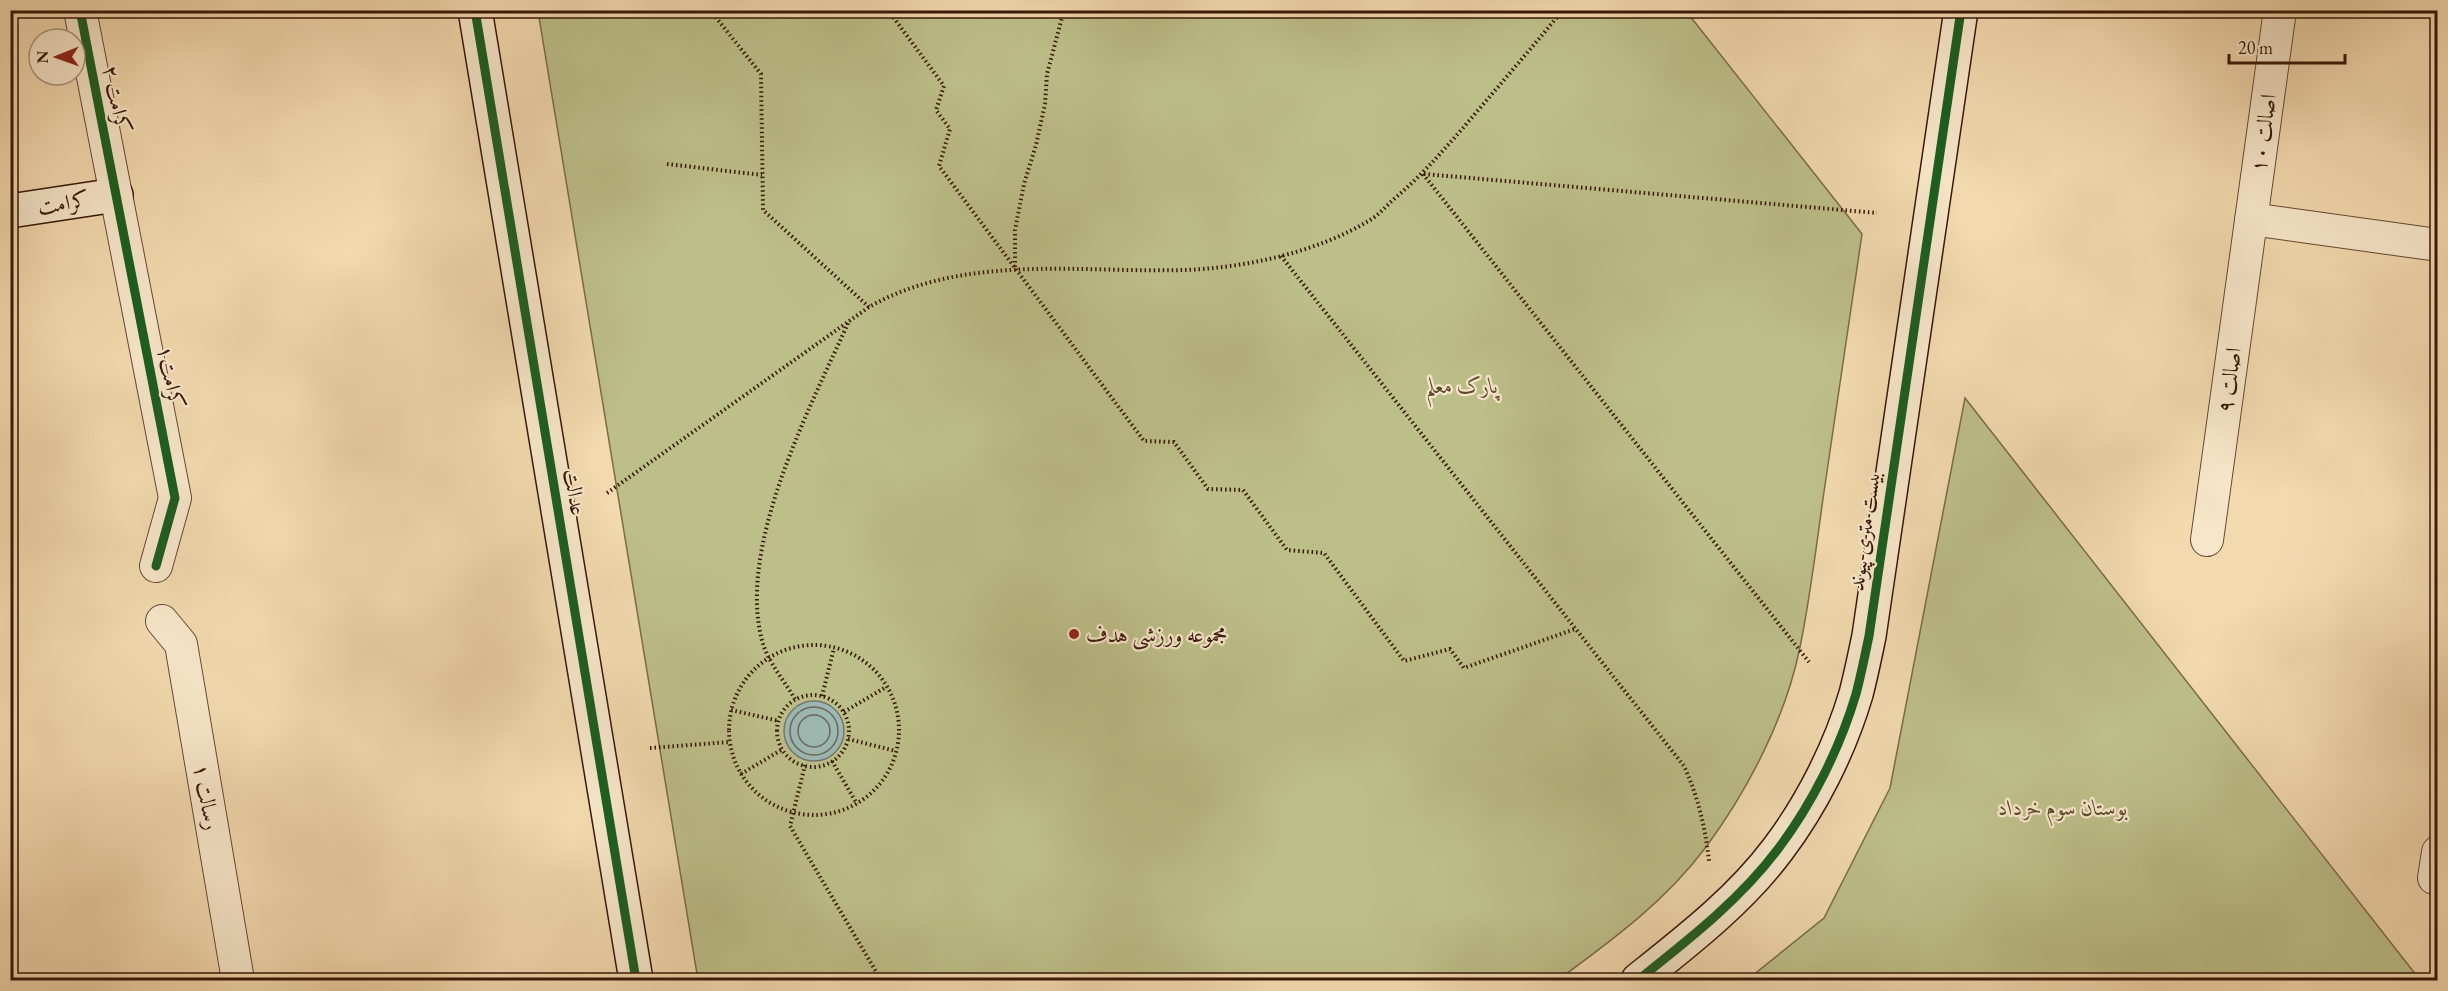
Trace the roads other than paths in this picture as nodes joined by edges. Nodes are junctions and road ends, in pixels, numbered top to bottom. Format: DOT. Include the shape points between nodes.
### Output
graph roads {
  1 [pos="80,10"];
  2 [pos="475,10"];
  3 [pos="1961,10"];
  4 [pos="2280,10"];
  5 [pos="116,195"];
  6 [pos="10,211"];
  7 [pos="2251,219"];
  8 [pos="2438,246"];
  9 [pos="2207,540"];
  10 [pos="156,566"];
  11 [pos="162,621"];
  12 [pos="238,981"];
  13 [pos="636,981"];
  14 [pos="1638,981"];
  1 -- 5 [label="street, کرامت ۲"];
  2 -- 13 [label="street, عدالت"];
  3 -- 14 [label="street, بیست متری پیوند" via="1869,636 1856,695 1820,780 1778,849 1699,932"];
  4 -- 7 [label="street, اصالت ۱۰"];
  5 -- 6 [label="street, کرامت"];
  5 -- 10 [label="street, کرامت۱" via="175,498"];
  7 -- 8 [label="street"];
  7 -- 9 [label="street, اصالت ۹"];
  11 -- 12 [label="street, رسالت ۱" via="181,644"];
}
